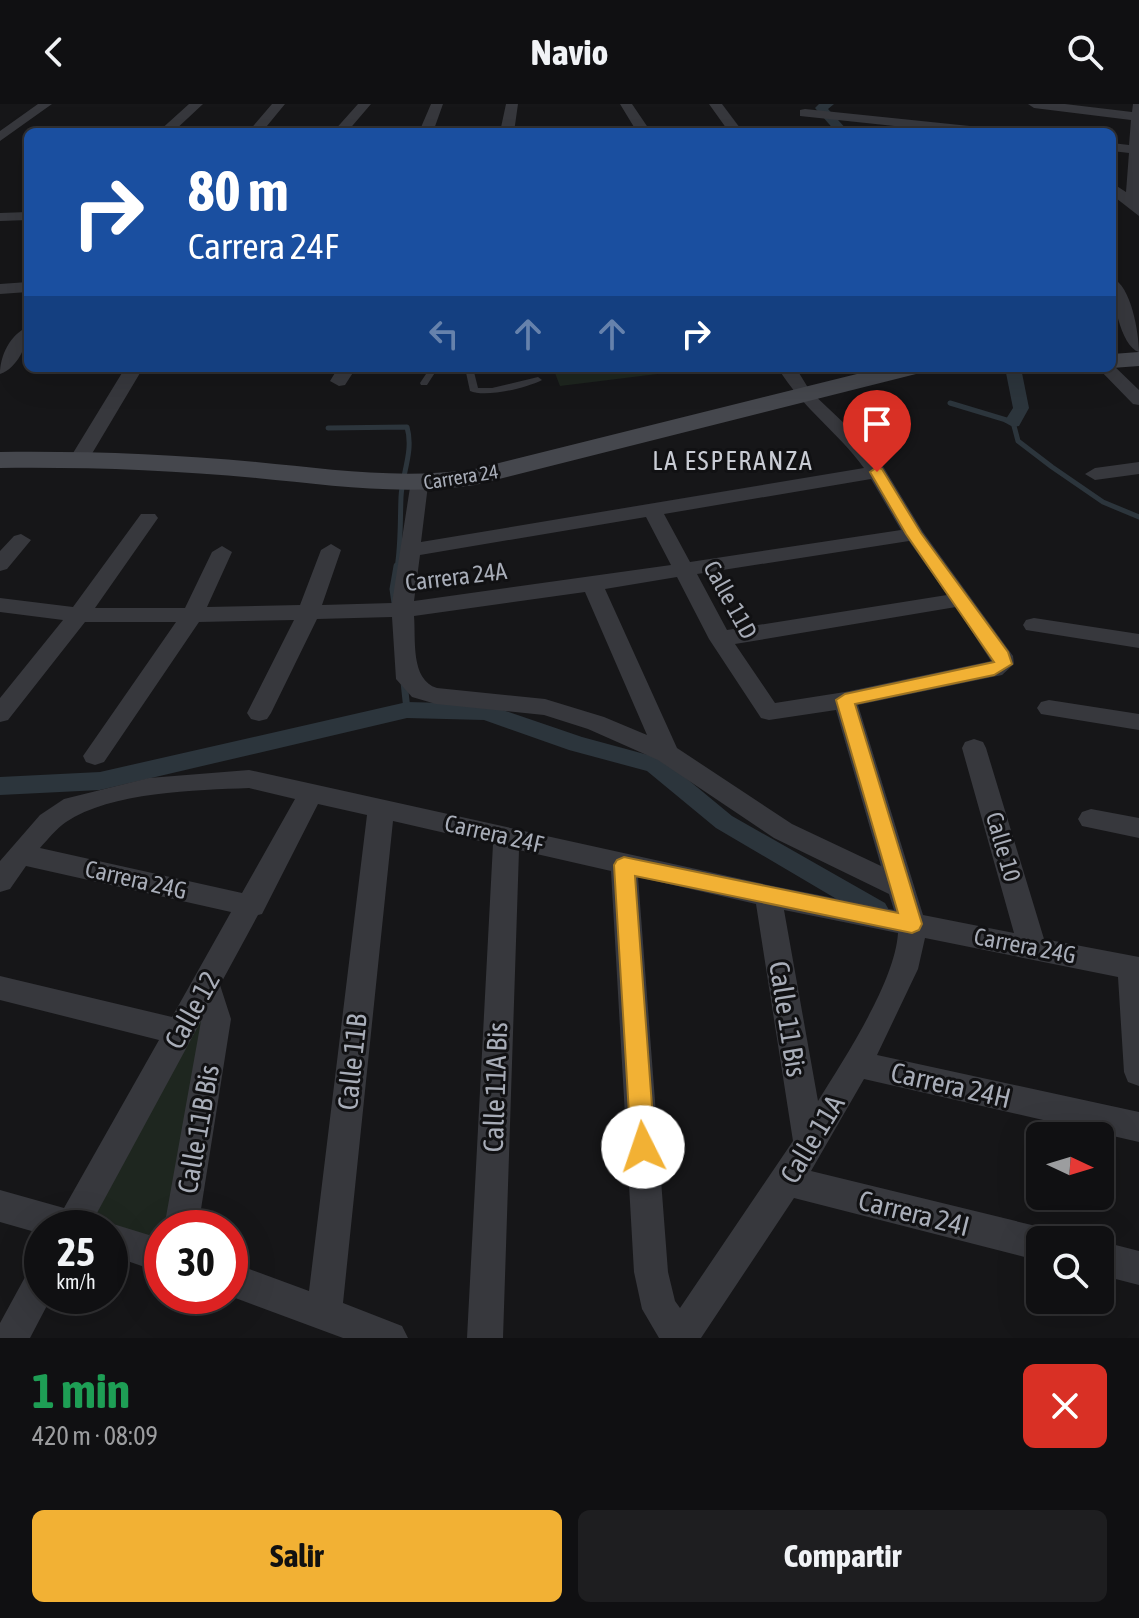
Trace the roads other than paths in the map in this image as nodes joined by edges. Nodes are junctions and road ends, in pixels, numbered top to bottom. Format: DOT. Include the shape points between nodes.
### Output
graph roads {
  1 [pos="46,104"];
  2 [pos="197,104"];
  3 [pos="279,104"];
  4 [pos="365,104"];
  5 [pos="437,104"];
  6 [pos="512,104"];
  7 [pos="626,104"];
  8 [pos="715,104"];
  9 [pos="1034,104"];
  10 [pos="1139,104"];
  11 [pos="807,110"];
  12 [pos="1138,117"];
  13 [pos="921,123"];
  14 [pos="170,128"];
  15 [pos="258,128"];
  16 [pos="344,128"];
  17 [pos="428,128"];
  18 [pos="508,128"];
  19 [pos="641,128"];
  20 [pos="733,128"];
  21 [pos="818,128"];
  22 [pos="959,128"];
  23 [pos="0,137"];
  24 [pos="1116,147"];
  25 [pos="1138,150"];
  26 [pos="1116,185"];
  27 [pos="1136,187"];
  28 [pos="1116,189"];
  29 [pos="1136,208"];
  30 [pos="24,216"];
  31 [pos="0,217"];
  32 [pos="24,287"];
  33 [pos="1116,287"];
  34 [pos="0,289"];
  35 [pos="1130,302"];
  36 [pos="24,337"];
  37 [pos="1139,347"];
  38 [pos="1139,359"];
  39 [pos="1116,361"];
  40 [pos="0,369"];
  41 [pos="132,372"];
  42 [pos="431,372"];
  43 [pos="470,372"];
  44 [pos="789,372"];
  45 [pos="891,372"];
  46 [pos="1111,372"];
  47 [pos="538,380"];
  48 [pos="424,383"];
  49 [pos="803,394"];
  50 [pos="1139,400"];
  51 [pos="80,458"];
  52 [pos="0,460"];
  53 [pos="1139,468"];
  54 [pos="877,472"];
  55 [pos="1095,474"];
  56 [pos="404,484"];
  57 [pos="652,509"];
  58 [pos="148,518"];
  59 [pos="914,534"];
  60 [pos="21,540"];
  61 [pos="331,550"];
  62 [pos="409,550"];
  63 [pos="222,552"];
  64 [pos="0,564"];
  65 [pos="684,569"];
  66 [pos="592,584"];
  67 [pos="963,599"];
  68 [pos="0,605"];
  69 [pos="402,610"];
  70 [pos="308,614"];
  71 [pos="79,615"];
  72 [pos="192,616"];
  73 [pos="1034,625"];
  74 [pos="720,639"];
  75 [pos="1139,641"];
  76 [pos="845,700"];
  77 [pos="1049,708"];
  78 [pos="259,713"];
  79 [pos="0,714"];
  80 [pos="1139,722"];
  81 [pos="974,748"];
  82 [pos="667,754"];
  83 [pos="95,756"];
  84 [pos="312,792"];
  85 [pos="381,809"];
  86 [pos="1091,819"];
  87 [pos="1139,828"];
  88 [pos="506,836"];
  89 [pos="20,854"];
  90 [pos="624,865"];
  91 [pos="0,881"];
  92 [pos="901,887"];
  93 [pos="768,896"];
  94 [pos="252,906"];
  95 [pos="912,924"];
  96 [pos="1032,947"];
  97 [pos="1136,968"];
  98 [pos="205,983"];
  99 [pos="0,988"];
  100 [pos="180,1032"];
  101 [pos="857,1064"];
  102 [pos="1139,1072"];
  103 [pos="1139,1127"];
  104 [pos="809,1142"];
  105 [pos="787,1181"];
  106 [pos="0,1206"];
  107 [pos="82,1210"];
  108 [pos="184,1210"];
  109 [pos="24,1213"];
  110 [pos="1026,1241"];
  111 [pos="1114,1262"];
  112 [pos="1139,1268"];
  113 [pos="248,1286"];
  114 [pos="24,1314"];
  115 [pos="324,1314"];
  116 [pos="11,1338"];
  117 [pos="390,1338"];
  118 [pos="485,1338"];
  119 [pos="680,1338"];
  1 -- 23 [label="street"];
  2 -- 14 [label="street"];
  3 -- 15 [label="street"];
  4 -- 16 [label="street"];
  5 -- 17 [label="street"];
  6 -- 18 [label="street"];
  7 -- 19 [label="street"];
  8 -- 20 [label="street"];
  9 -- 12 [label="street"];
  10 -- 12 [label="street"];
  11 -- 13 [label="street"];
  11 -- 21 [label="street"];
  12 -- 25 [label="street"];
  13 -- 22 [label="street"];
  24 -- 25 [label="street"];
  25 -- 27 [label="street"];
  26 -- 27 [label="street"];
  27 -- 29 [label="street"];
  28 -- 29 [label="street"];
  30 -- 31 [label="street"];
  32 -- 34 [label="street"];
  33 -- 35 [label="street"];
  35 -- 37 [label="street"];
  36 -- 40 [label="street"];
  38 -- 39 [label="street"];
  41 -- 51 [label="street"];
  42 -- 48 [label="lane"];
  43 -- 47 [label="lane" via="474,391"];
  44 -- 49 [label="street"];
  45 -- 49 [label="street, Carrera 24"];
  46 -- 50 [label="street"];
  49 -- 54 [label="street"];
  49 -- 56 [label="street, Carrera 24" via="475,477"];
  51 -- 52 [label="street, Carrera 24"];
  51 -- 56 [label="street, Carrera 24"];
  53 -- 55 [label="street"];
  54 -- 57 [label="street"];
  54 -- 59 [label="street"];
  56 -- 62 [label="street"];
  57 -- 62 [label="street"];
  57 -- 65 [label="street, Calle 11D"];
  58 -- 71 [label="street"];
  59 -- 65 [label="street, Carrera 24A"];
  59 -- 67 [label="street"];
  60 -- 64 [label="street"];
  61 -- 70 [label="street"];
  62 -- 69 [label="street"];
  63 -- 72 [label="street"];
  65 -- 66 [label="street, Carrera 24A"];
  65 -- 74 [label="street, Calle 11D"];
  66 -- 69 [label="street, Carrera 24A"];
  66 -- 82 [label="street"];
  67 -- 74 [label="street"];
  67 -- 76 [label="street" via="1003,664"];
  68 -- 71 [label="street, Carrera 24A"];
  69 -- 70 [label="street, Carrera 24A"];
  69 -- 82 [label="street" via="408,679 420,691 545,707"];
  70 -- 72 [label="street, Carrera 24A"];
  70 -- 78 [label="street"];
  71 -- 72 [label="street, Carrera 24A"];
  71 -- 79 [label="street"];
  72 -- 83 [label="street"];
  73 -- 75 [label="street"];
  74 -- 76 [label="street, Calle 11D" via="769,712"];
  76 -- 92 [label="street"];
  77 -- 80 [label="street"];
  81 -- 96 [label="street, Calle 10"];
  82 -- 92 [label="street" via="783,831"];
  84 -- 85 [label="street, Carrera 24F"];
  84 -- 89 [label="street, Carrera 24F" via="249,779 217,779 76,804 55,816"];
  84 -- 94 [label="street, Calle 12"];
  85 -- 88 [label="street, Carrera 24F"];
  85 -- 115 [label="street, Calle 11B"];
  86 -- 87 [label="street"];
  88 -- 90 [label="street, Carrera 24F"];
  88 -- 118 [label="street, Calle 11A Bis"];
  89 -- 91 [label="street"];
  89 -- 94 [label="street, Carrera 24G"];
  90 -- 93 [label="street, Carrera 24F"];
  90 -- 119 [label="street, Calle 11A" via="651,1272 659,1309"];
  92 -- 95 [label="street"];
  93 -- 95 [label="street, Carrera 24F"];
  93 -- 104 [label="street, Calle 11 Bis"];
  94 -- 98 [label="street, Calle 12"];
  95 -- 96 [label="street, Carrera 24G"];
  95 -- 101 [label="street, Calle 11A" via="904,969"];
  96 -- 97 [label="street, Carrera 24G"];
  97 -- 102 [label="street"];
  98 -- 100 [label="street, Calle 12"];
  98 -- 108 [label="street, Calle 11B Bis" via="216,1019"];
  99 -- 100 [label="street"];
  100 -- 107 [label="street, Calle 12"];
  101 -- 103 [label="street, Carrera 24H"];
  101 -- 104 [label="street, Calle 11A"];
  104 -- 105 [label="street, Calle 11A"];
  105 -- 110 [label="street, Carrera 24I"];
  105 -- 119 [label="street, Calle 11A"];
  106 -- 109 [label="street"];
  111 -- 112 [label="street"];
  113 -- 115 [label="street"];
  114 -- 116 [label="street"];
  115 -- 117 [label="street"];
}
